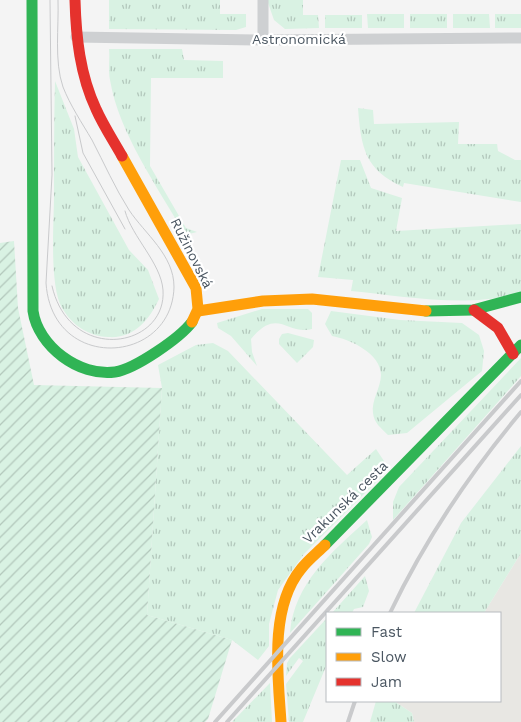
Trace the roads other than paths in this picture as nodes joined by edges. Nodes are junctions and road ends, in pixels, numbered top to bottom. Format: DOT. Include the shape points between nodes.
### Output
graph roads {
  1 [pos="32,0"];
  2 [pos="75,0"];
  3 [pos="263,0"];
  4 [pos="76,37"];
  5 [pos="521,38"];
  6 [pos="263,40"];
  7 [pos="521,297"];
  8 [pos="474,310"];
  9 [pos="198,311"];
  10 [pos="517,349"];
  11 [pos="281,722"];
  1 -- 9 [label="street, Ružinovská" via="32,312 40,333 54,350 72,362 100,371 125,369 185,332"];
  2 -- 4 [label="street, Ružinovská"];
  3 -- 6 [label="street"];
  4 -- 6 [label="street, Astronomická"];
  4 -- 9 [label="street, Ružinovská" via="82,72 96,110 196,288"];
  5 -- 6 [label="street, Astronomická"];
  7 -- 8 [label="street"];
  8 -- 9 [label="street" via="422,310 294,299"];
  8 -- 10 [label="street" via="495,323"];
  10 -- 11 [label="street, Vrakunská cesta" via="300,570 289,590 280,621"];
}
